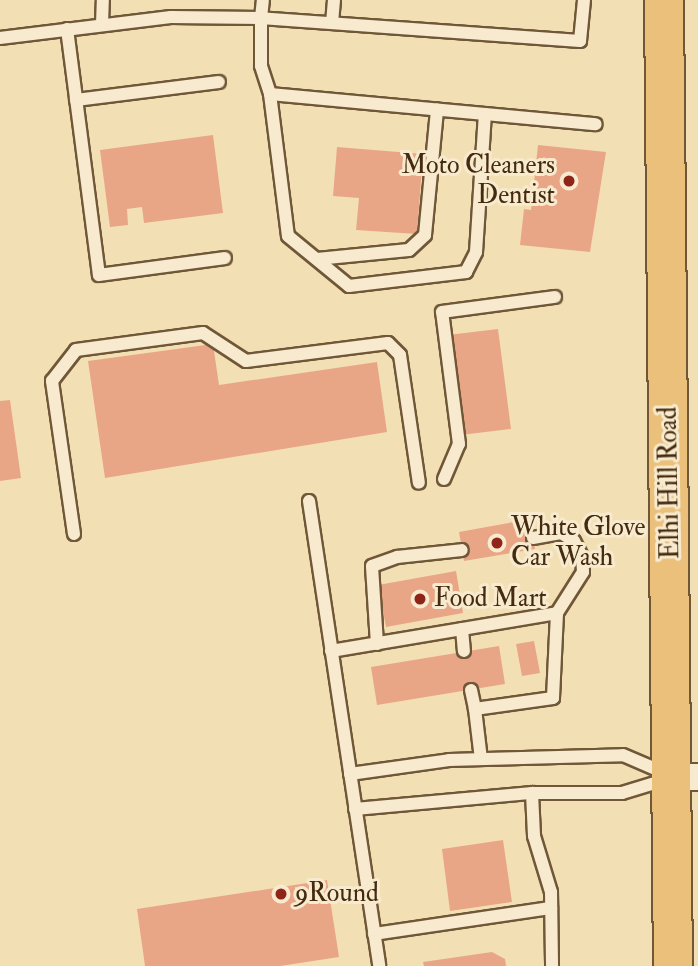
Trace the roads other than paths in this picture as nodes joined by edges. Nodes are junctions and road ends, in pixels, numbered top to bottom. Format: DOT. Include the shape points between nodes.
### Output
graph roads {
  1 [pos="103,0"];
  2 [pos="262,0"];
  3 [pos="334,0"];
  4 [pos="584,0"];
  5 [pos="664,0"];
  6 [pos="261,18"];
  7 [pos="332,23"];
  8 [pos="102,24"];
  9 [pos="67,29"];
  10 [pos="0,38"];
  11 [pos="219,82"];
  12 [pos="270,94"];
  13 [pos="76,100"];
  14 [pos="437,110"];
  15 [pos="485,114"];
  16 [pos="596,124"];
  17 [pos="226,258"];
  18 [pos="317,259"];
  19 [pos="555,297"];
  20 [pos="444,479"];
  21 [pos="419,483"];
  22 [pos="309,501"];
  23 [pos="74,534"];
  24 [pos="533,538"];
  25 [pos="461,550"];
  26 [pos="557,613"];
  27 [pos="462,629"];
  28 [pos="377,644"];
  29 [pos="331,651"];
  30 [pos="464,652"];
  31 [pos="471,690"];
  32 [pos="475,709"];
  33 [pos="481,759"];
  34 [pos="350,774"];
  35 [pos="686,777"];
  36 [pos="532,793"];
  37 [pos="355,809"];
  38 [pos="551,908"];
  39 [pos="374,934"];
  40 [pos="379,966"];
  41 [pos="552,966"];
  42 [pos="673,966"];
  1 -- 8 [label="lane"];
  2 -- 6 [label="lane"];
  3 -- 7 [label="lane"];
  4 -- 7 [label="lane" via="580,41"];
  5 -- 35 [label="main road, Elhi Hill Road"];
  6 -- 7 [label="lane"];
  6 -- 8 [label="lane" via="171,17"];
  6 -- 12 [label="lane" via="261,66"];
  8 -- 9 [label="lane"];
  9 -- 10 [label="lane"];
  9 -- 13 [label="lane"];
  11 -- 13 [label="lane"];
  12 -- 14 [label="lane"];
  12 -- 18 [label="lane" via="288,236"];
  13 -- 17 [label="lane" via="99,275"];
  14 -- 15 [label="lane"];
  14 -- 18 [label="lane" via="425,235 409,250"];
  15 -- 16 [label="lane"];
  15 -- 18 [label="lane" via="477,252 466,272 349,286"];
  19 -- 20 [label="lane" via="442,312 459,444"];
  21 -- 23 [label="lane" via="400,355 388,343 246,360 203,333 76,350 52,381"];
  22 -- 29 [label="lane"];
  24 -- 26 [label="lane" via="561,533 574,541 582,557 583,572"];
  25 -- 28 [label="lane" via="397,557 372,566"];
  26 -- 27 [label="lane"];
  26 -- 32 [label="lane" via="553,698"];
  27 -- 28 [label="lane"];
  27 -- 30 [label="lane"];
  28 -- 29 [label="lane"];
  29 -- 34 [label="lane"];
  31 -- 32 [label="lane"];
  32 -- 33 [label="lane"];
  33 -- 34 [label="lane"];
  33 -- 35 [label="lane" via="623,755"];
  34 -- 37 [label="lane"];
  35 -- 36 [label="lane" via="622,793"];
  35 -- 42 [label="main road, Elhi Hill Road"];
  36 -- 37 [label="lane"];
  36 -- 38 [label="lane" via="534,836"];
  37 -- 39 [label="lane"];
  38 -- 39 [label="lane"];
  38 -- 41 [label="lane"];
  39 -- 40 [label="lane"];
}
